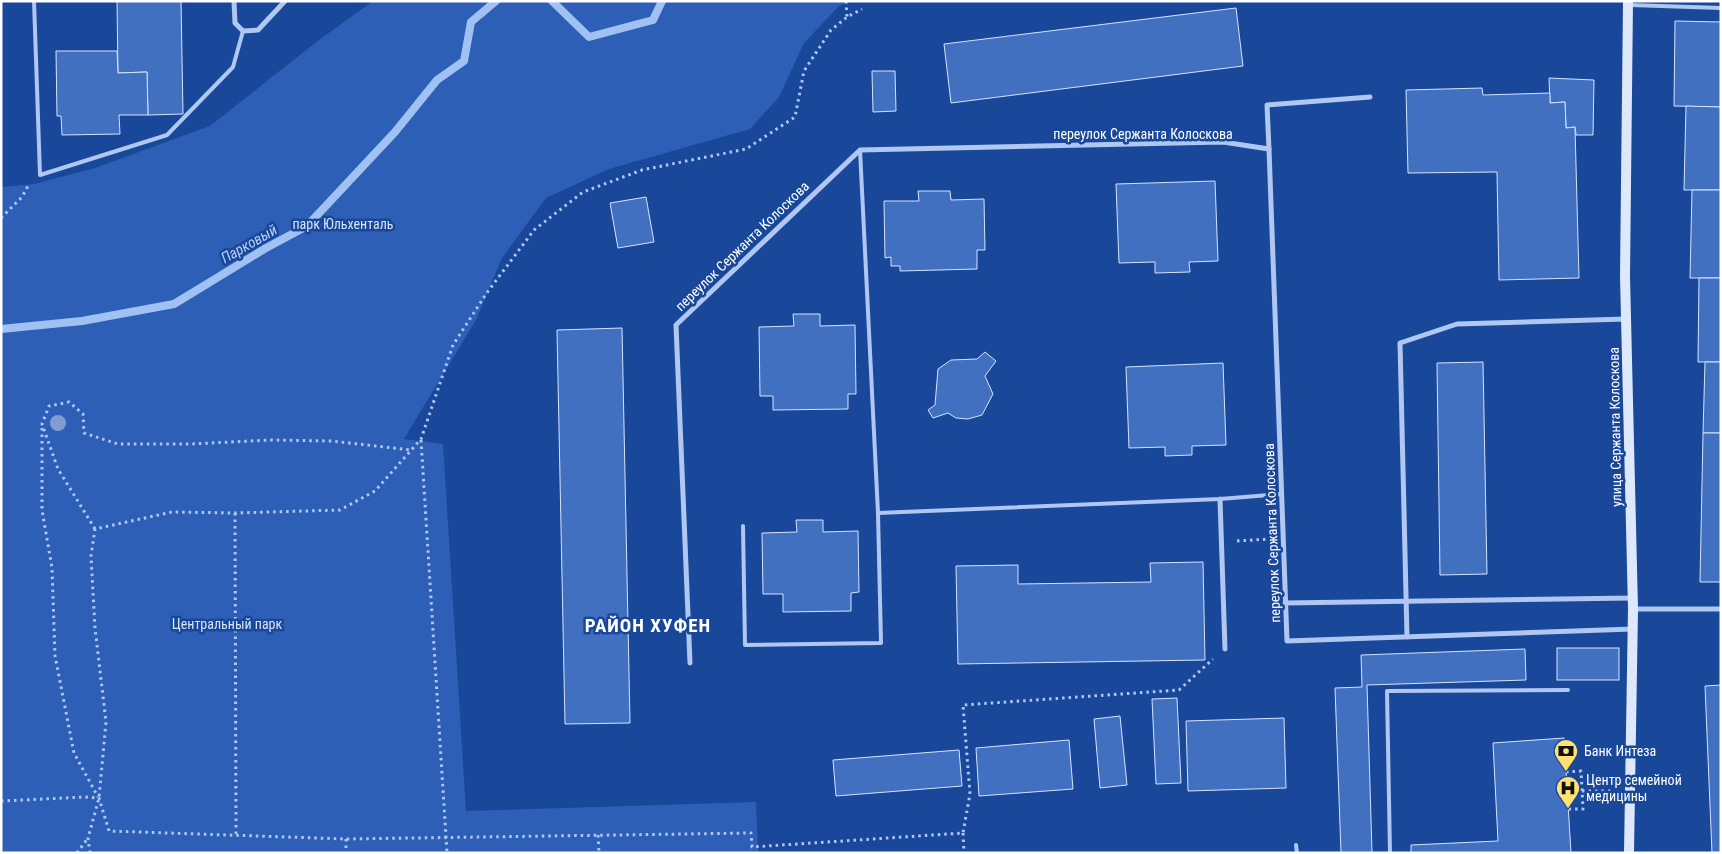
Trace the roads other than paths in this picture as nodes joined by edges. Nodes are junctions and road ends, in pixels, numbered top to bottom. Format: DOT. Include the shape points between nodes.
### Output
graph roads {
  1 [pos="34,1"];
  2 [pos="234,1"];
  3 [pos="285,1"];
  4 [pos="1628,3"];
  5 [pos="1721,8"];
  6 [pos="243,31"];
  7 [pos="1370,97"];
  8 [pos="1269,149"];
  9 [pos="860,150"];
  10 [pos="1626,319"];
  11 [pos="1282,494"];
  12 [pos="1220,499"];
  13 [pos="878,513"];
  14 [pos="743,526"];
  15 [pos="1406,600"];
  16 [pos="1285,603"];
  17 [pos="1633,604"];
  18 [pos="1721,609"];
  19 [pos="1633,629"];
  20 [pos="1407,637"];
  21 [pos="1225,649"];
  22 [pos="690,662"];
  23 [pos="1568,690"];
  24 [pos="1296,844"];
  25 [pos="1297,853"];
  26 [pos="1390,853"];
  27 [pos="1629,853"];
  1 -- 6 [label="lane" via="40,175 167,135 233,67"];
  2 -- 6 [label="street" via="235,22"];
  3 -- 6 [label="street" via="258,30"];
  4 -- 5 [label="lane"];
  4 -- 10 [label="main road, улица Сержанта Колоскова"];
  7 -- 8 [label="street" via="1267,105"];
  8 -- 9 [label="street, переулок Сержанта Колоскова" via="1223,142"];
  8 -- 11 [label="street, переулок Сержанта Колоскова"];
  9 -- 13 [label="lane"];
  9 -- 22 [label="street, переулок Сержанта Колоскова" via="676,325"];
  10 -- 15 [label="street" via="1457,324 1400,343"];
  10 -- 17 [label="main road, улица Сержанта Колоскова"];
  11 -- 12 [label="lane"];
  11 -- 16 [label="street, переулок Сержанта Колоскова"];
  12 -- 13 [label="lane"];
  12 -- 21 [label="street"];
  13 -- 14 [label="lane" via="880,643 745,645"];
  15 -- 16 [label="street"];
  15 -- 17 [label="street"];
  15 -- 20 [label="street"];
  16 -- 20 [label="street, переулок Сержанта Колоскова" via="1287,641"];
  17 -- 18 [label="street"];
  17 -- 19 [label="main road, улица Сержанта Колоскова"];
  19 -- 20 [label="street, переулок Сержанта Колоскова"];
  19 -- 27 [label="main road, улица Сержанта Колоскова"];
  23 -- 26 [label="lane" via="1387,692"];
  24 -- 25 [label="lane"];
}
